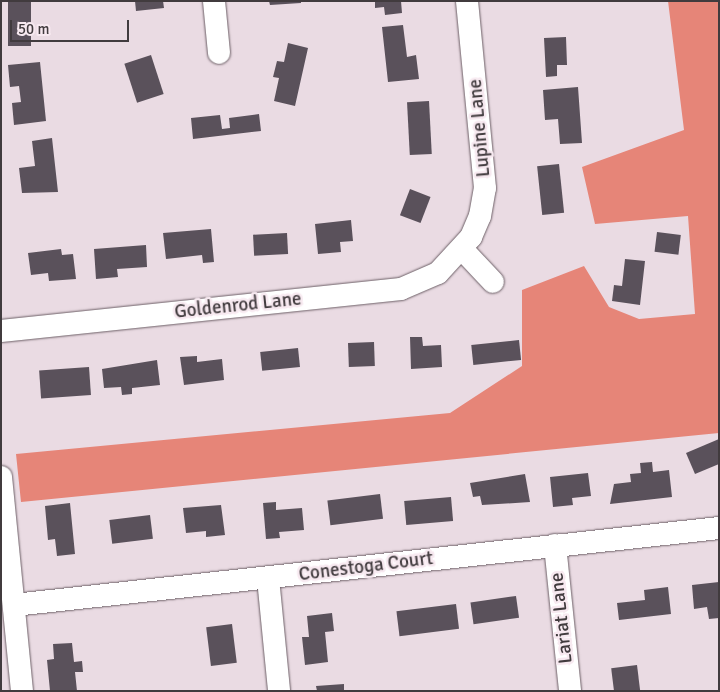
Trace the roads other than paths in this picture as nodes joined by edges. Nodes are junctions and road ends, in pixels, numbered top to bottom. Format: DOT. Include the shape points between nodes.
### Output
graph roads {
  1 [pos="214,1"];
  2 [pos="467,1"];
  3 [pos="219,53"];
  4 [pos="462,250"];
  5 [pos="493,282"];
  6 [pos="1,331"];
  7 [pos="1,477"];
  8 [pos="719,528"];
  9 [pos="555,545"];
  10 [pos="268,578"];
  11 [pos="14,605"];
  12 [pos="22,691"];
  13 [pos="279,691"];
  14 [pos="570,691"];
  1 -- 3 [label="street"];
  2 -- 4 [label="street, Lupine Lane" via="485,188 478,221"];
  4 -- 5 [label="street"];
  4 -- 6 [label="street, Goldenrod Lane" via="438,273 401,289"];
  7 -- 11 [label="street"];
  8 -- 9 [label="street, Conestoga Court"];
  9 -- 10 [label="street, Conestoga Court"];
  9 -- 14 [label="street, Lariat Lane"];
  10 -- 11 [label="street, Conestoga Court"];
  10 -- 13 [label="street"];
  11 -- 12 [label="street"];
}
